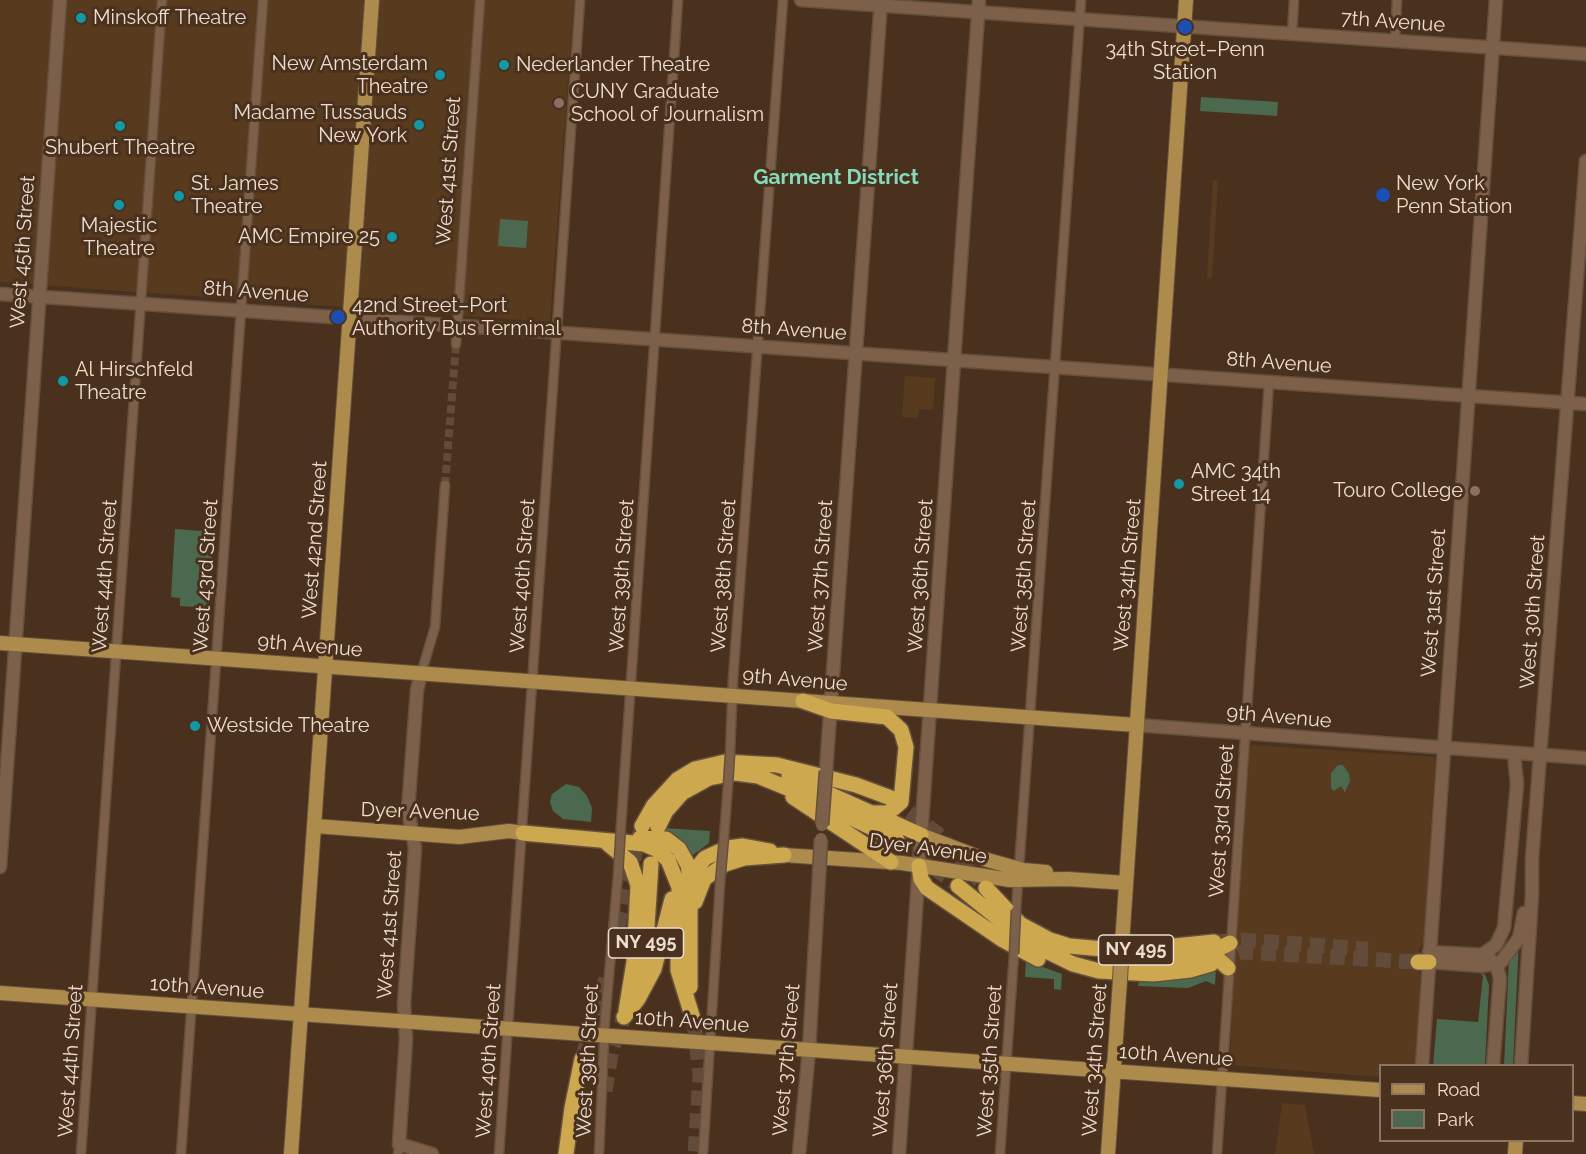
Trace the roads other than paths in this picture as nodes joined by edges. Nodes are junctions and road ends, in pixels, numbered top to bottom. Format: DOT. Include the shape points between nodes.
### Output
graph roads {
  1 [pos="60,0"];
  2 [pos="162,0"];
  3 [pos="263,0"];
  4 [pos="372,0"];
  5 [pos="480,0"];
  6 [pos="580,0"];
  7 [pos="678,0"];
  8 [pos="783,0"];
  9 [pos="801,0"];
  10 [pos="1081,0"];
  11 [pos="1186,0"];
  12 [pos="1294,0"];
  13 [pos="1397,0"];
  14 [pos="1496,0"];
  15 [pos="881,3"];
  16 [pos="979,6"];
  17 [pos="1080,19"];
  18 [pos="1184,26"];
  19 [pos="1292,34"];
  20 [pos="1395,41"];
  21 [pos="1492,48"];
  22 [pos="1586,54"];
  23 [pos="1586,161"];
  24 [pos="0,294"];
  25 [pos="39,296"];
  26 [pos="141,303"];
  27 [pos="241,310"];
  28 [pos="350,318"];
  29 [pos="457,326"];
  30 [pos="557,333"];
  31 [pos="657,339"];
  32 [pos="456,344"];
  33 [pos="757,347"];
  34 [pos="856,353"];
  35 [pos="955,360"];
  36 [pos="1055,367"];
  37 [pos="1161,375"];
  38 [pos="1269,382"];
  39 [pos="1468,396"];
  40 [pos="1568,403"];
  41 [pos="1586,404"];
  42 [pos="445,485"];
  43 [pos="0,643"];
  44 [pos="15,644"];
  45 [pos="116,651"];
  46 [pos="217,658"];
  47 [pos="326,668"];
  48 [pos="421,674"];
  49 [pos="532,682"];
  50 [pos="632,688"];
  51 [pos="733,695"];
  52 [pos="803,701"];
  53 [pos="831,707"];
  54 [pos="930,711"];
  55 [pos="1030,719"];
  56 [pos="1136,725"];
  57 [pos="1244,734"];
  58 [pos="1444,749"];
  59 [pos="1514,754"];
  60 [pos="1540,755"];
  61 [pos="1586,758"];
  62 [pos="749,763"];
  63 [pos="708,765"];
  64 [pos="774,783"];
  65 [pos="891,798"];
  66 [pos="671,803"];
  67 [pos="872,813"];
  68 [pos="315,826"];
  69 [pos="642,826"];
  70 [pos="658,827"];
  71 [pos="523,833"];
  72 [pos="413,834"];
  73 [pos="921,835"];
  74 [pos="597,839"];
  75 [pos="897,840"];
  76 [pos="615,841"];
  77 [pos="784,855"];
  78 [pos="1532,859"];
  79 [pos="891,862"];
  80 [pos="651,864"];
  81 [pos="919,866"];
  82 [pos="0,867"];
  83 [pos="1018,874"];
  84 [pos="690,877"];
  85 [pos="1126,884"];
  86 [pos="958,886"];
  87 [pos="986,888"];
  88 [pos="691,920"];
  89 [pos="1222,942"];
  90 [pos="1054,949"];
  91 [pos="1482,955"];
  92 [pos="1424,957"];
  93 [pos="1211,964"];
  94 [pos="1496,964"];
  95 [pos="1228,969"];
  96 [pos="1099,971"];
  97 [pos="0,993"];
  98 [pos="92,1000"];
  99 [pos="191,1007"];
  100 [pos="302,1014"];
  101 [pos="624,1017"];
  102 [pos="405,1022"];
  103 [pos="508,1029"];
  104 [pos="605,1036"];
  105 [pos="710,1043"];
  106 [pos="809,1050"];
  107 [pos="906,1057"];
  108 [pos="582,1059"];
  109 [pos="1006,1064"];
  110 [pos="1422,1064"];
  111 [pos="1494,1064"];
  112 [pos="1521,1064"];
  113 [pos="1113,1072"];
  114 [pos="1221,1079"];
  115 [pos="1379,1090"];
  116 [pos="399,1149"];
  117 [pos="81,1154"];
  118 [pos="181,1154"];
  119 [pos="291,1154"];
  120 [pos="432,1154"];
  121 [pos="499,1154"];
  122 [pos="567,1154"];
  123 [pos="599,1154"];
  124 [pos="703,1154"];
  125 [pos="799,1154"];
  126 [pos="899,1154"];
  127 [pos="1000,1154"];
  128 [pos="1108,1154"];
  129 [pos="1216,1154"];
  1 -- 25 [label="main road, West 45th Street"];
  2 -- 26 [label="street, West 44th Street"];
  3 -- 27 [label="street, West 43rd Street"];
  4 -- 28 [label="main road, West 42nd Street"];
  5 -- 29 [label="street, West 41st Street"];
  6 -- 30 [label="street, West 40th Street"];
  7 -- 31 [label="street, West 39th Street"];
  8 -- 33 [label="street, West 38th Street"];
  9 -- 15 [label="main road, 7th Avenue"];
  10 -- 17 [label="street, West 35th Street"];
  11 -- 18 [label="main road, West 34th Street"];
  12 -- 19 [label="street"];
  13 -- 20 [label="street"];
  14 -- 21 [label="main road, West 31st Street"];
  15 -- 16 [label="main road, 7th Avenue"];
  15 -- 34 [label="main road, West 37th Street"];
  16 -- 17 [label="main road, 7th Avenue"];
  16 -- 35 [label="main road, West 36th Street"];
  17 -- 18 [label="main road, 7th Avenue"];
  17 -- 36 [label="street, West 35th Street"];
  18 -- 19 [label="main road, 7th Avenue"];
  18 -- 37 [label="main road, West 34th Street"];
  19 -- 20 [label="main road, 7th Avenue"];
  20 -- 21 [label="main road, 7th Avenue"];
  21 -- 22 [label="main road, 7th Avenue"];
  21 -- 39 [label="main road, West 31st Street"];
  23 -- 40 [label="main road, West 30th Street"];
  24 -- 25 [label="main road, 8th Avenue"];
  25 -- 26 [label="main road, 8th Avenue"];
  25 -- 44 [label="main road, West 45th Street"];
  26 -- 27 [label="main road, 8th Avenue"];
  26 -- 45 [label="street, West 44th Street"];
  27 -- 28 [label="main road, 8th Avenue"];
  27 -- 46 [label="street, West 43rd Street"];
  28 -- 29 [label="main road, 8th Avenue"];
  28 -- 47 [label="main road, West 42nd Street"];
  29 -- 30 [label="main road, 8th Avenue"];
  29 -- 32 [label="street, West 41st Street"];
  30 -- 31 [label="main road, 8th Avenue"];
  30 -- 49 [label="street, West 40th Street"];
  31 -- 33 [label="main road, 8th Avenue"];
  31 -- 50 [label="street, West 39th Street"];
  33 -- 34 [label="main road, 8th Avenue"];
  33 -- 51 [label="street, West 38th Street"];
  34 -- 35 [label="main road, 8th Avenue"];
  34 -- 53 [label="main road, West 37th Street"];
  35 -- 36 [label="main road, 8th Avenue"];
  35 -- 54 [label="main road, West 36th Street"];
  36 -- 37 [label="main road, 8th Avenue"];
  36 -- 55 [label="street, West 35th Street"];
  37 -- 38 [label="main road, 8th Avenue"];
  37 -- 56 [label="main road, West 34th Street"];
  38 -- 39 [label="main road, 8th Avenue"];
  38 -- 57 [label="street, West 33rd Street"];
  39 -- 40 [label="main road, 8th Avenue"];
  39 -- 58 [label="main road, West 31st Street"];
  40 -- 41 [label="main road, 8th Avenue"];
  40 -- 60 [label="main road, West 30th Street"];
  42 -- 48 [label="street, West 41st Street" via="435,627"];
  43 -- 44 [label="main road, 9th Avenue"];
  44 -- 45 [label="main road, 9th Avenue"];
  44 -- 82 [label="main road, West 45th Street"];
  45 -- 46 [label="main road, 9th Avenue"];
  45 -- 98 [label="street, West 44th Street"];
  46 -- 47 [label="main road, 9th Avenue"];
  46 -- 99 [label="street, West 43rd Street"];
  47 -- 48 [label="main road, 9th Avenue"];
  47 -- 68 [label="main road, West 42nd Street"];
  48 -- 49 [label="main road, 9th Avenue"];
  48 -- 72 [label="main road, West 41st Street" via="408,810"];
  49 -- 50 [label="main road, 9th Avenue"];
  49 -- 71 [label="street, West 40th Street"];
  50 -- 51 [label="main road, 9th Avenue"];
  50 -- 104 [label="street, West 39th Street, bridge"];
  51 -- 52 [label="main road, 9th Avenue"];
  51 -- 105 [label="street, West 38th Street, bridge"];
  52 -- 53 [label="highway"];
  53 -- 54 [label="main road, 9th Avenue"];
  53 -- 67 [label="highway" via="888,717 903,733 906,747 901,802 888,813"];
  53 -- 106 [label="main road, West 37th Street, bridge"];
  54 -- 55 [label="main road, 9th Avenue"];
  54 -- 73 [label="main road, West 36th Street"];
  55 -- 56 [label="main road, 9th Avenue"];
  55 -- 83 [label="street, West 35th Street"];
  56 -- 57 [label="main road, 9th Avenue"];
  56 -- 85 [label="main road, West 34th Street"];
  57 -- 58 [label="main road, 9th Avenue"];
  57 -- 89 [label="street, West 33rd Street"];
  58 -- 59 [label="main road, 9th Avenue"];
  58 -- 92 [label="main road, West 31st Street"];
  59 -- 60 [label="main road, 9th Avenue"];
  59 -- 91 [label="main road" via="1517,780 1504,928 1496,945"];
  60 -- 61 [label="main road, 9th Avenue"];
  60 -- 78 [label="main road, West 30th Street"];
  62 -- 63 [label="highway"];
  62 -- 65 [label="highway" via="777,765"];
  62 -- 67 [label="highway" via="801,780"];
  63 -- 66 [label="highway" via="684,781"];
  63 -- 69 [label="highway" via="669,787"];
  64 -- 66 [label="highway" via="751,774 724,773 695,785"];
  64 -- 75 [label="highway"];
  64 -- 79 [label="highway"];
  66 -- 70 [label="highway"];
  67 -- 73 [label="highway"];
  68 -- 72 [label="main road, Dyer Avenue"];
  68 -- 100 [label="main road, West 42nd Street"];
  71 -- 72 [label="main road, Dyer Avenue" via="474,837"];
  71 -- 74 [label="highway"];
  71 -- 103 [label="street, West 40th Street"];
  72 -- 102 [label="main road, West 41st Street"];
  73 -- 81 [label="main road, West 36th Street"];
  73 -- 83 [label="main road, Dyer Avenue"];
  74 -- 76 [label="highway"];
  74 -- 101 [label="highway" via="622,853 636,873 638,885 633,969"];
  76 -- 84 [label="highway" via="666,839 684,857"];
  76 -- 88 [label="highway" via="656,849 676,875 680,896 677,958 684,997 694,1022 688,969"];
  76 -- 101 [label="highway" via="656,857 668,875 672,891 658,958 638,999"];
  77 -- 79 [label="main road, Dyer Avenue"];
  77 -- 84 [label="highway" via="743,846 727,848 705,858"];
  77 -- 88 [label="highway" via="734,860 716,869 700,885"];
  78 -- 94 [label="main road" via="1519,938 1507,958"];
  78 -- 112 [label="main road, West 30th Street"];
  79 -- 81 [label="main road, Dyer Avenue"];
  80 -- 101 [label="highway, NY 495" via="644,965"];
  81 -- 83 [label="main road, Dyer Avenue"];
  81 -- 96 [label="highway" via="927,888 1004,940 1052,965 1073,971"];
  81 -- 107 [label="main road, West 36th Street"];
  83 -- 85 [label="main road, Dyer Avenue"];
  83 -- 109 [label="street, West 35th Street, bridge"];
  84 -- 88 [label="highway"];
  85 -- 113 [label="main road, West 34th Street, bridge"];
  86 -- 90 [label="highway, NY 495" via="1018,935"];
  87 -- 90 [label="highway, NY 495" via="1020,924"];
  89 -- 90 [label="highway" via="1216,950 1129,959"];
  89 -- 95 [label="street, West 33rd Street"];
  90 -- 95 [label="highway" via="1084,961 1127,965 1210,956"];
  90 -- 96 [label="highway, NY 495"];
  91 -- 92 [label="main road"];
  91 -- 94 [label="main road"];
  92 -- 94 [label="main road" via="1483,966"];
  92 -- 110 [label="main road, West 31st Street"];
  93 -- 96 [label="highway, NY 495" via="1164,974"];
  94 -- 111 [label="main road" via="1500,978"];
  95 -- 114 [label="street, West 33rd Street"];
  97 -- 98 [label="main road, 10th Avenue"];
  98 -- 99 [label="main road, 10th Avenue"];
  98 -- 117 [label="street, West 44th Street"];
  99 -- 100 [label="main road, 10th Avenue"];
  99 -- 118 [label="street, West 43rd Street"];
  100 -- 102 [label="main road, 10th Avenue"];
  100 -- 119 [label="main road, West 42nd Street"];
  102 -- 103 [label="main road, 10th Avenue"];
  102 -- 116 [label="main road, West 41st Street"];
  103 -- 104 [label="main road, 10th Avenue"];
  103 -- 121 [label="street, West 40th Street"];
  104 -- 105 [label="main road, 10th Avenue"];
  104 -- 123 [label="street, West 39th Street"];
  105 -- 106 [label="main road, 10th Avenue"];
  105 -- 124 [label="street, West 38th Street"];
  106 -- 107 [label="main road, 10th Avenue"];
  106 -- 125 [label="main road, West 37th Street"];
  107 -- 109 [label="main road, 10th Avenue"];
  107 -- 126 [label="main road, West 36th Street"];
  108 -- 122 [label="highway"];
  109 -- 113 [label="main road, 10th Avenue"];
  109 -- 127 [label="street, West 35th Street"];
  113 -- 114 [label="main road, 10th Avenue"];
  113 -- 128 [label="main road, West 34th Street"];
  114 -- 115 [label="main road, 10th Avenue"];
  114 -- 129 [label="street, West 33rd Street"];
  116 -- 120 [label="main road"];
}
